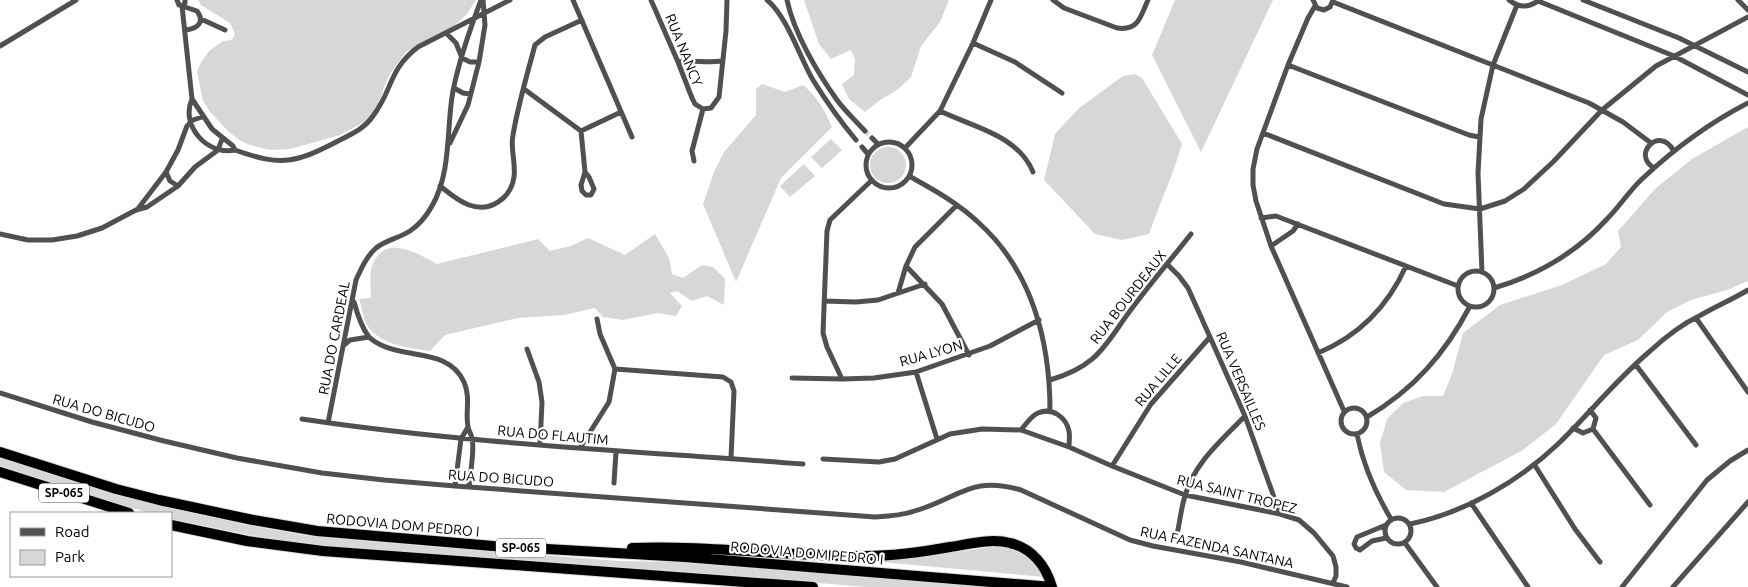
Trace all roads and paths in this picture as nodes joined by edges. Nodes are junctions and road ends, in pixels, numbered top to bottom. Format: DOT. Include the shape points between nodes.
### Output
graph roads {
  1 [pos="76,0"];
  2 [pos="177,0"];
  3 [pos="185,0"];
  4 [pos="482,0"];
  5 [pos="510,0"];
  6 [pos="573,0"];
  7 [pos="651,0"];
  8 [pos="727,0"];
  9 [pos="767,0"];
  10 [pos="787,0"];
  11 [pos="991,0"];
  12 [pos="1148,0"];
  13 [pos="1509,0"];
  14 [pos="1583,0"];
  15 [pos="1738,0"];
  16 [pos="1055,1"];
  17 [pos="1333,1"];
  18 [pos="1538,1"];
  19 [pos="1314,3"];
  20 [pos="1517,5"];
  21 [pos="182,6"];
  22 [pos="1748,10"];
  23 [pos="484,13"];
  24 [pos="474,17"];
  25 [pos="1748,17"];
  26 [pos="201,19"];
  27 [pos="582,20"];
  28 [pos="185,30"];
  29 [pos="225,30"];
  30 [pos="446,33"];
  31 [pos="973,43"];
  32 [pos="1695,45"];
  33 [pos="0,46"];
  34 [pos="1674,56"];
  35 [pos="462,58"];
  36 [pos="722,61"];
  37 [pos="479,62"];
  38 [pos="678,62"];
  39 [pos="1288,65"];
  40 [pos="1493,65"];
  41 [pos="1748,72"];
  42 [pos="454,88"];
  43 [pos="524,89"];
  44 [pos="1062,93"];
  45 [pos="470,94"];
  46 [pos="1748,95"];
  47 [pos="192,99"];
  48 [pos="1748,103"];
  49 [pos="703,109"];
  50 [pos="1602,110"];
  51 [pos="622,112"];
  52 [pos="940,112"];
  53 [pos="202,117"];
  54 [pos="190,121"];
  55 [pos="581,131"];
  56 [pos="865,131"];
  57 [pos="1263,133"];
  58 [pos="632,137"];
  59 [pos="1479,137"];
  60 [pos="872,138"];
  61 [pos="222,139"];
  62 [pos="856,140"];
  63 [pos="1651,143"];
  64 [pos="878,144"];
  65 [pos="449,145"];
  66 [pos="862,147"];
  67 [pos="904,148"];
  68 [pos="218,150"];
  69 [pos="235,150"];
  70 [pos="1673,150"];
  71 [pos="868,154"];
  72 [pos="694,161"];
  73 [pos="1654,168"];
  74 [pos="166,172"];
  75 [pos="585,172"];
  76 [pos="1033,172"];
  77 [pos="909,176"];
  78 [pos="872,180"];
  79 [pos="178,186"];
  80 [pos="440,186"];
  81 [pos="957,205"];
  82 [pos="1480,209"];
  83 [pos="136,210"];
  84 [pos="1262,218"];
  85 [pos="1298,224"];
  86 [pos="0,234"];
  87 [pos="1191,234"];
  88 [pos="1271,246"];
  89 [pos="1166,264"];
  90 [pos="906,266"];
  91 [pos="1406,266"];
  92 [pos="1482,272"];
  93 [pos="925,284"];
  94 [pos="1458,286"];
  95 [pos="1494,288"];
  96 [pos="1748,290"];
  97 [pos="898,293"];
  98 [pos="353,299"];
  99 [pos="824,301"];
  100 [pos="1470,306"];
  101 [pos="1696,318"];
  102 [pos="598,319"];
  103 [pos="1039,320"];
  104 [pos="369,337"];
  105 [pos="1210,337"];
  106 [pos="343,346"];
  107 [pos="527,349"];
  108 [pos="1318,353"];
  109 [pos="969,354"];
  110 [pos="1636,365"];
  111 [pos="615,369"];
  112 [pos="916,372"];
  113 [pos="792,378"];
  114 [pos="842,379"];
  115 [pos="1050,380"];
  116 [pos="1748,392"];
  117 [pos="0,393"];
  118 [pos="1590,410"];
  119 [pos="1050,411"];
  120 [pos="1344,411"];
  121 [pos="1245,416"];
  122 [pos="1367,418"];
  123 [pos="302,419"];
  124 [pos="328,423"];
  125 [pos="468,427"];
  126 [pos="1573,428"];
  127 [pos="1593,429"];
  128 [pos="1021,430"];
  129 [pos="1357,434"];
  130 [pos="461,438"];
  131 [pos="937,439"];
  132 [pos="472,440"];
  133 [pos="540,445"];
  134 [pos="1696,445"];
  135 [pos="1069,447"];
  136 [pos="580,448"];
  137 [pos="1748,450"];
  138 [pos="616,451"];
  139 [pos="0,452"];
  140 [pos="731,458"];
  141 [pos="823,459"];
  142 [pos="803,464"];
  143 [pos="1534,464"];
  144 [pos="1112,466"];
  145 [pos="0,472"];
  146 [pos="614,483"];
  147 [pos="1004,485"];
  148 [pos="455,486"];
  149 [pos="469,487"];
  150 [pos="1185,495"];
  151 [pos="1748,502"];
  152 [pos="1471,503"];
  153 [pos="1650,505"];
  154 [pos="126,512"];
  155 [pos="1280,514"];
  156 [pos="1392,519"];
  157 [pos="1410,524"];
  158 [pos="172,525"];
  159 [pos="1386,525"];
  160 [pos="1177,534"];
  161 [pos="1386,538"];
  162 [pos="1405,543"];
  163 [pos="564,550"];
  164 [pos="1600,562"];
  165 [pos="624,574"];
  166 [pos="1333,583"];
  167 [pos="726,587"];
  168 [pos="813,587"];
  169 [pos="1052,587"];
  170 [pos="1347,587"];
  171 [pos="1437,587"];
  172 [pos="1528,587"];
  173 [pos="1622,587"];
  174 [pos="1673,587"];
  1 -- 33 [label="street"];
  2 -- 21 [label="street"];
  3 -- 21 [label="street"];
  4 -- 23 [label="street"];
  4 -- 24 [label="street"];
  5 -- 23 [label="street"];
  6 -- 27 [label="street"];
  7 -- 38 [label="street, RUA NANCY"];
  8 -- 36 [label="street"];
  9 -- 62 [label="street" via="779,14 823,96"];
  10 -- 56 [label="street" via="794,26 818,72 837,101"];
  11 -- 31 [label="street"];
  12 -- 16 [label="street" via="1138,21 1125,29 1064,8"];
  13 -- 20 [label="street"];
  14 -- 32 [label="street"];
  15 -- 22 [label="street"];
  17 -- 19 [label="street" via="1327,9 1320,9"];
  17 -- 40 [label="street"];
  18 -- 20 [label="street" via="1530,6"];
  18 -- 34 [label="street"];
  19 -- 39 [label="street"];
  20 -- 40 [label="street"];
  21 -- 26 [label="street" via="197,11"];
  21 -- 28 [label="street"];
  23 -- 24 [label="street"];
  23 -- 37 [label="street"];
  24 -- 30 [label="street"];
  24 -- 35 [label="street"];
  25 -- 32 [label="street"];
  26 -- 28 [label="street" via="195,28"];
  26 -- 29 [label="street"];
  27 -- 43 [label="street" via="545,37 535,46"];
  27 -- 51 [label="street"];
  28 -- 47 [label="street"];
  30 -- 35 [label="street" via="456,42"];
  30 -- 69 [label="street" via="406,56 380,107 356,132 303,158 269,160"];
  31 -- 44 [label="street" via="1015,62"];
  31 -- 52 [label="street"];
  32 -- 34 [label="street"];
  32 -- 41 [label="street"];
  34 -- 46 [label="street"];
  34 -- 50 [label="street" via="1656,66"];
  35 -- 37 [label="street"];
  35 -- 42 [label="street"];
  36 -- 38 [label="street"];
  36 -- 49 [label="street" via="718,97 711,108"];
  37 -- 45 [label="street"];
  38 -- 49 [label="street, RUA NANCY" via="695,104"];
  39 -- 57 [label="street"];
  39 -- 59 [label="street"];
  40 -- 50 [label="street"];
  40 -- 59 [label="street"];
  42 -- 45 [label="street"];
  42 -- 65 [label="street"];
  43 -- 55 [label="street"];
  43 -- 80 [label="street" via="512,137 514,176 504,199 482,208 471,206"];
  45 -- 65 [label="street"];
  47 -- 53 [label="street"];
  47 -- 54 [label="street"];
  48 -- 70 [label="street"];
  49 -- 72 [label="street" via="692,152"];
  50 -- 63 [label="street"];
  50 -- 82 [label="street" via="1524,189 1505,201"];
  51 -- 55 [label="street"];
  51 -- 58 [label="street"];
  52 -- 67 [label="street"];
  52 -- 76 [label="street" via="1000,137 1028,160"];
  53 -- 54 [label="street"];
  53 -- 61 [label="street"];
  54 -- 68 [label="street" via="202,141"];
  54 -- 74 [label="street"];
  55 -- 75 [label="street"];
  57 -- 82 [label="street" via="1444,204"];
  57 -- 84 [label="street" via="1255,155 1253,177"];
  59 -- 82 [label="street"];
  60 -- 64 [label="street"];
  61 -- 68 [label="street"];
  61 -- 69 [label="street"];
  63 -- 70 [label="street" via="1664,141"];
  63 -- 73 [label="street" via="1645,154 1648,164"];
  64 -- 67 [label="street" via="892,142"];
  64 -- 71 [label="street"];
  65 -- 80 [label="street, RUA DO CARDEAL"];
  66 -- 71 [label="street"];
  67 -- 77 [label="street" via="912,161"];
  68 -- 69 [label="street"];
  68 -- 79 [label="street" via="195,167"];
  70 -- 73 [label="street"];
  71 -- 78 [label="street" via="865,165"];
  73 -- 95 [label="street" via="1598,229 1575,249 1535,273"];
  74 -- 79 [label="street" via="170,181"];
  74 -- 83 [label="street"];
  77 -- 78 [label="street" via="892,188"];
  77 -- 81 [label="street"];
  78 -- 99 [label="street" via="830,220"];
  79 -- 83 [label="street" via="147,207"];
  80 -- 98 [label="street, RUA DO CARDEAL" via="433,205 422,220 409,232 376,248 364,261"];
  81 -- 90 [label="street" via="915,247"];
  81 -- 103 [label="street" via="991,235 1010,260 1023,280"];
  82 -- 92 [label="street"];
  83 -- 86 [label="street" via="102,228 65,238 28,240"];
  84 -- 85 [label="street" via="1276,216"];
  84 -- 88 [label="street"];
  85 -- 88 [label="street"];
  85 -- 91 [label="street"];
  87 -- 89 [label="street, RUA BOURDEAUX"];
  88 -- 108 [label="street"];
  89 -- 105 [label="street, RUA VERSAILLES" via="1188,288"];
  89 -- 115 [label="street, RUA BOURDEAUX" via="1104,349 1084,366"];
  90 -- 93 [label="street"];
  90 -- 97 [label="street"];
  91 -- 94 [label="street"];
  91 -- 108 [label="street" via="1389,298 1373,317 1347,338"];
  92 -- 94 [label="street" via="1473,271 1465,275"];
  92 -- 95 [label="street" via="1492,280"];
  93 -- 97 [label="street"];
  93 -- 109 [label="street" via="942,304"];
  94 -- 100 [label="street" via="1460,298"];
  95 -- 100 [label="street" via="1487,304"];
  96 -- 101 [label="street"];
  97 -- 99 [label="street" via="878,300"];
  98 -- 104 [label="street"];
  98 -- 106 [label="street, RUA DO CARDEAL"];
  99 -- 114 [label="street" via="826,347"];
  100 -- 122 [label="street" via="1450,342 1430,367 1394,400"];
  101 -- 110 [label="street" via="1660,343"];
  101 -- 116 [label="street"];
  102 -- 111 [label="street" via="600,334"];
  103 -- 109 [label="street, RUA LYON"];
  103 -- 115 [label="street"];
  104 -- 106 [label="street" via="350,340"];
  104 -- 125 [label="street" via="388,348 444,361 456,370 468,391"];
  105 -- 121 [label="street, RUA VERSAILLES"];
  105 -- 144 [label="street, RUA LILLE" via="1151,404"];
  106 -- 124 [label="street, RUA DO CARDEAL"];
  107 -- 133 [label="street" via="541,396"];
  108 -- 120 [label="street"];
  109 -- 112 [label="street, RUA LYON"];
  110 -- 118 [label="street"];
  110 -- 134 [label="street"];
  111 -- 136 [label="street" via="609,402"];
  111 -- 140 [label="street" via="723,377 730,382 734,391"];
  112 -- 114 [label="street, RUA LYON"];
  112 -- 131 [label="street"];
  113 -- 114 [label="street, RUA LYON"];
  115 -- 119 [label="street"];
  117 -- 148 [label="street, RUA DO BICUDO" via="128,432 237,458 322,473"];
  118 -- 126 [label="street"];
  118 -- 127 [label="street" via="1596,418"];
  119 -- 128 [label="street" via="1039,412"];
  119 -- 135 [label="street" via="1065,421"];
  120 -- 122 [label="street" via="1357,408"];
  120 -- 129 [label="street" via="1340,421 1342,427 1350,434"];
  121 -- 150 [label="street" via="1204,459"];
  121 -- 155 [label="street, RUA VERSAILLES"];
  122 -- 129 [label="street" via="1365,428"];
  123 -- 124 [label="street, RUA DO FLAUTIM"];
  124 -- 130 [label="street, RUA DO FLAUTIM"];
  125 -- 130 [label="street"];
  125 -- 132 [label="street"];
  126 -- 127 [label="street" via="1583,433"];
  126 -- 143 [label="street"];
  127 -- 153 [label="street"];
  128 -- 131 [label="street, RUA SAINT TROPEZ" via="982,429"];
  128 -- 135 [label="street, RUA SAINT TROPEZ"];
  129 -- 156 [label="street" via="1371,481"];
  130 -- 132 [label="street, RUA DO FLAUTIM"];
  130 -- 148 [label="street"];
  131 -- 141 [label="street, RUA SAINT TROPEZ" via="895,459 879,462"];
  132 -- 133 [label="street, RUA DO FLAUTIM"];
  132 -- 149 [label="street"];
  133 -- 136 [label="street, RUA DO FLAUTIM"];
  135 -- 144 [label="street, RUA SAINT TROPEZ"];
  136 -- 138 [label="street, RUA DO FLAUTIM"];
  137 -- 173 [label="street" via="1707,480"];
  138 -- 140 [label="street, RUA DO FLAUTIM"];
  138 -- 146 [label="street"];
  139 -- 163 [label="highway, RODOVIA DOM PEDRO I / SP-065" via="116,489 283,526 417,541"];
  140 -- 142 [label="street, RUA DO FLAUTIM"];
  143 -- 152 [label="street"];
  143 -- 164 [label="street"];
  144 -- 150 [label="street, RUA SAINT TROPEZ"];
  145 -- 154 [label="highway, SP-065"];
  147 -- 149 [label="street, RUA DO BICUDO" via="983,485 963,490 901,516 875,518"];
  147 -- 166 [label="street, RUA FAZENDA SANTANA" via="1130,540"];
  148 -- 149 [label="street, RUA DO BICUDO"];
  150 -- 155 [label="street, RUA SAINT TROPEZ"];
  150 -- 160 [label="street"];
  151 -- 174 [label="street"];
  152 -- 157 [label="street"];
  152 -- 172 [label="street"];
  155 -- 166 [label="street, RUA SAINT TROPEZ" via="1298,520 1333,556 1336,567"];
  156 -- 157 [label="street" via="1402,518"];
  156 -- 159 [label="street"];
  157 -- 162 [label="street" via="1411,535"];
  158 -- 165 [label="highway, SP-065" via="247,541 315,550"];
  159 -- 161 [label="street"];
  159 -- 161 [label="street" via="1357,537 1354,544 1360,550 1378,538"];
  161 -- 162 [label="street" via="1394,544"];
  162 -- 171 [label="street"];
  163 -- 169 [label="highway, RODOVIA DOM PEDRO I / SP-065"];
  163 -- 169 [label="highway" via="650,547 866,556 994,541 1029,551 1045,568"];
  165 -- 167 [label="highway"];
  165 -- 168 [label="highway, SP-065"];
  166 -- 170 [label="street, RUA FAZENDA SANTANA"];
}
